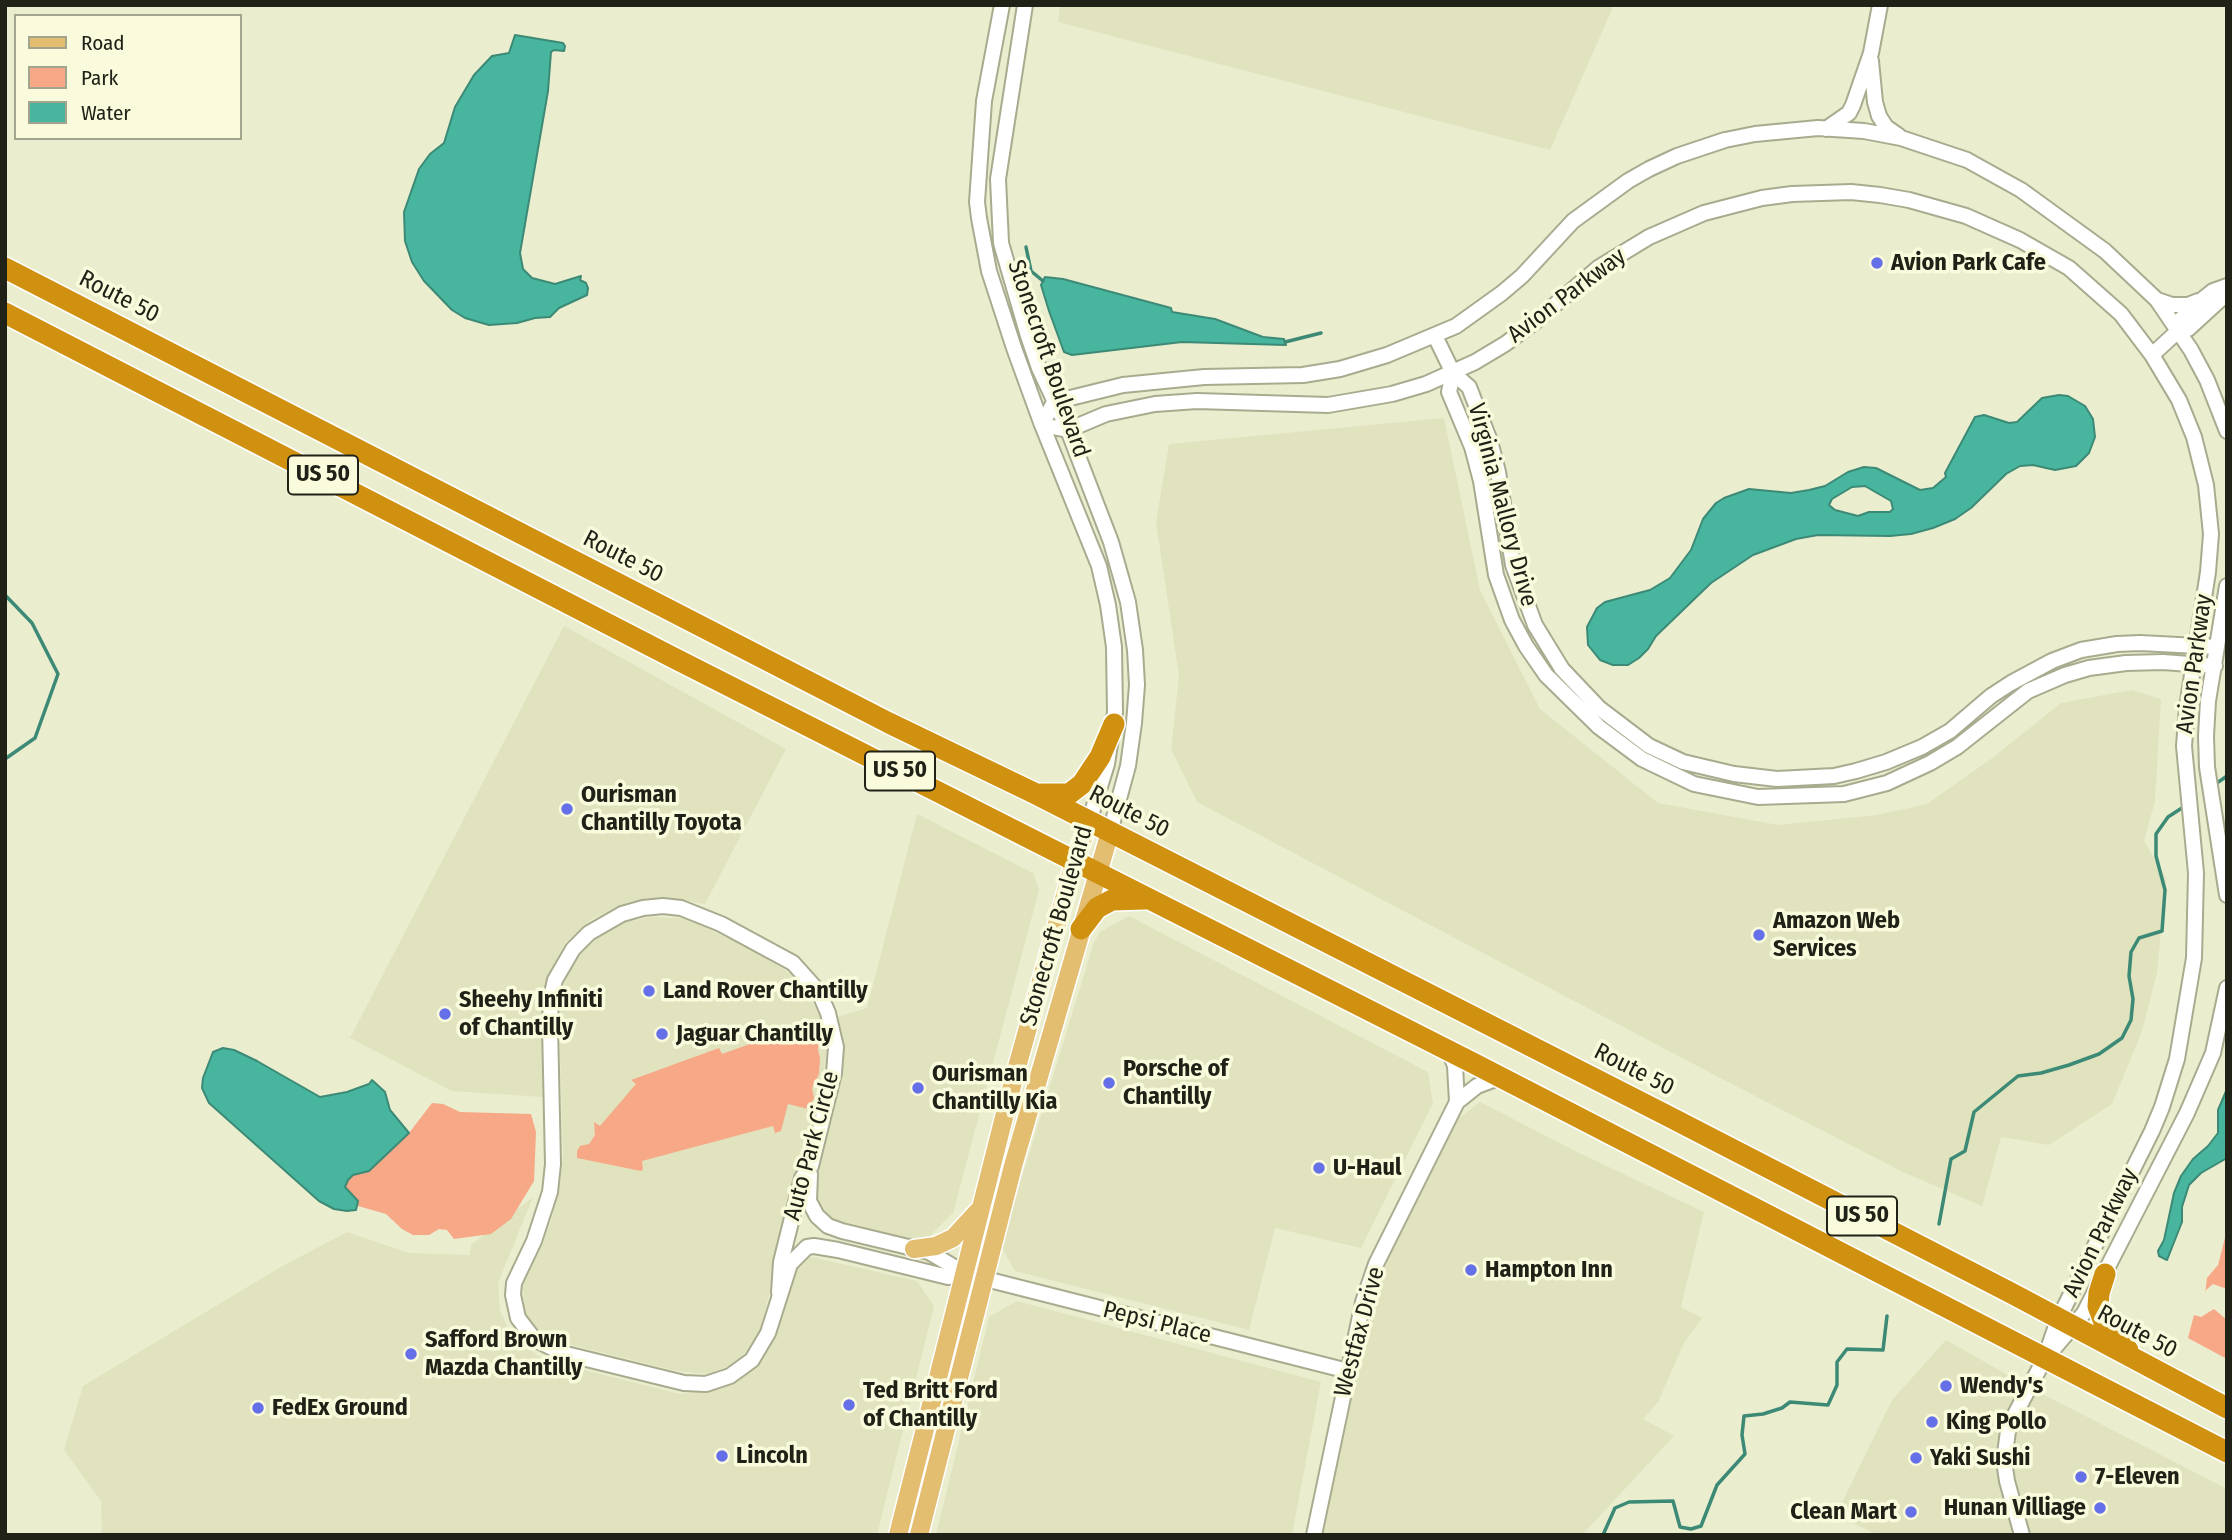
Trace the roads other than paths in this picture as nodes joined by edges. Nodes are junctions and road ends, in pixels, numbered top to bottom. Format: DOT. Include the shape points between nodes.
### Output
graph roads {
  1 [pos="1002,5"];
  2 [pos="1025,5"];
  3 [pos="1880,5"];
  4 [pos="1871,52"];
  5 [pos="1826,129"];
  6 [pos="1901,138"];
  7 [pos="5,268"];
  8 [pos="2227,288"];
  9 [pos="2157,300"];
  10 [pos="2204,306"];
  11 [pos="5,313"];
  12 [pos="2178,331"];
  13 [pos="1435,336"];
  14 [pos="2152,355"];
  15 [pos="2198,362"];
  16 [pos="1453,373"];
  17 [pos="1055,402"];
  18 [pos="1042,425"];
  19 [pos="1068,430"];
  20 [pos="2227,431"];
  21 [pos="2227,586"];
  22 [pos="2196,645"];
  23 [pos="2217,647"];
  24 [pos="2193,666"];
  25 [pos="2215,666"];
  26 [pos="1114,724"];
  27 [pos="1034,793"];
  28 [pos="1089,821"];
  29 [pos="1111,832"];
  30 [pos="1075,859"];
  31 [pos="1098,872"];
  32 [pos="2227,895"];
  33 [pos="1151,899"];
  34 [pos="1081,929"];
  35 [pos="2227,988"];
  36 [pos="1449,1051"];
  37 [pos="1501,1077"];
  38 [pos="1457,1102"];
  39 [pos="811,1166"];
  40 [pos="983,1206"];
  41 [pos="914,1249"];
  42 [pos="966,1274"];
  43 [pos="2105,1274"];
  44 [pos="985,1278"];
  45 [pos="779,1293"];
  46 [pos="2066,1324"];
  47 [pos="2045,1358"];
  48 [pos="2142,1364"];
  49 [pos="1348,1371"];
  50 [pos="2227,1408"];
  51 [pos="2227,1452"];
  52 [pos="898,1535"];
  53 [pos="919,1535"];
  54 [pos="1314,1535"];
  55 [pos="2022,1535"];
  1 -- 18 [label="street, Stonecroft Boulevard" via="984,102 977,202 989,271"];
  2 -- 17 [label="street, Stonecroft Boulevard" via="998,179 1001,243 1028,336"];
  3 -- 4 [label="street"];
  4 -- 5 [label="street" via="1849,113"];
  4 -- 6 [label="street" via="1879,116"];
  5 -- 6 [label="street, Avion Parkway"];
  5 -- 13 [label="street, Avion Parkway" via="1774,131 1725,140 1649,169 1573,222 1502,293"];
  6 -- 9 [label="street, Avion Parkway" via="1968,160 2021,190 2105,251"];
  7 -- 27 [label="highway, Route 50 / US 50" via="888,723"];
  8 -- 10 [label="street" via="2213,291"];
  9 -- 10 [label="street"];
  9 -- 12 [label="street, Avion Parkway"];
  10 -- 12 [label="street" via="2178,322"];
  10 -- 15 [label="street" via="2196,342"];
  11 -- 30 [label="highway, US 50"];
  12 -- 14 [label="street"];
  12 -- 15 [label="street, Avion Parkway"];
  13 -- 16 [label="street, Virginia Mallory Drive"];
  13 -- 17 [label="street, Avion Parkway" via="1340,369 1123,385"];
  14 -- 16 [label="street, Avion Parkway" via="2121,314 2086,281 1993,226 1909,200 1821,192 1733,205 1649,237 1598,268 1505,344"];
  14 -- 22 [label="street, Avion Parkway" via="2179,400 2206,485 2211,534"];
  15 -- 20 [label="street, Avion Parkway"];
  16 -- 19 [label="street, Avion Parkway" via="1360,400 1304,405 1155,404 1105,414"];
  16 -- 22 [label="street, Virginia Mallory Drive" via="1469,387 1490,441 1513,565 1535,625 1562,669 1599,708 1649,746 1683,762 1777,779 1856,771 1919,749 1950,731 2011,682 2081,650 2117,644"];
  16 -- 24 [label="street, Virginia Mallory Drive" via="1449,392 1478,470 1496,575 1526,646 1546,675 1608,734 1642,759 1694,784 1758,797 1844,794 1886,783 1930,763 2028,691 2065,675 2126,663"];
  17 -- 18 [label="street"];
  17 -- 19 [label="street, Stonecroft Boulevard"];
  18 -- 19 [label="street"];
  18 -- 26 [label="street, Stonecroft Boulevard" via="1099,566 1114,647"];
  19 -- 29 [label="street, Stonecroft Boulevard" via="1121,570 1136,650 1134,723"];
  21 -- 23 [label="street, Avion Parkway"];
  22 -- 23 [label="street, Virginia Mallory Drive"];
  22 -- 24 [label="street, Avion Parkway"];
  23 -- 25 [label="street, Avion Parkway"];
  24 -- 25 [label="street, Virginia Mallory Drive"];
  24 -- 46 [label="street, Avion Parkway" via="2185,770 2197,904 2190,989 2177,1059 2152,1131"];
  25 -- 32 [label="street, Avion Parkway" via="2207,711 2207,767"];
  26 -- 27 [label="highway" via="1082,784 1069,794"];
  26 -- 28 [label="street, Stonecroft Boulevard"];
  27 -- 28 [label="highway, Route 50 / US 50"];
  28 -- 29 [label="highway, Route 50 / US 50"];
  28 -- 30 [label="main road, Stonecroft Boulevard"];
  29 -- 31 [label="main road, Stonecroft Boulevard"];
  29 -- 46 [label="highway, Route 50 / US 50"];
  30 -- 31 [label="highway, US 50"];
  30 -- 40 [label="main road, Stonecroft Boulevard"];
  31 -- 33 [label="highway, US 50"];
  31 -- 34 [label="main road, Stonecroft Boulevard"];
  33 -- 34 [label="highway" via="1112,900 1097,908"];
  33 -- 36 [label="highway, US 50"];
  34 -- 44 [label="main road, Stonecroft Boulevard"];
  35 -- 43 [label="street, Avion Parkway" via="2202,1082"];
  36 -- 37 [label="highway, US 50"];
  36 -- 38 [label="street, Westfax Drive" via="1455,1066"];
  37 -- 38 [label="street, Westfax Drive" via="1477,1086"];
  37 -- 47 [label="highway, US 50"];
  38 -- 49 [label="street, Westfax Drive" via="1376,1264"];
  39 -- 41 [label="street" via="809,1201 828,1226"];
  39 -- 45 [label="street, Auto Park Circle" via="803,1178 784,1250"];
  39 -- 45 [label="street, Auto Park Circle" via="832,1086 836,1047 819,992 793,963 721,924 663,906 606,922 573,949 551,997 551,1183 544,1216 514,1283 518,1318 534,1339 562,1353 684,1383 706,1384 730,1376 752,1360 768,1333"];
  40 -- 41 [label="main road" via="953,1238"];
  40 -- 42 [label="main road, Stonecroft Boulevard"];
  41 -- 42 [label="street" via="929,1252"];
  42 -- 44 [label="street, Pepsi Place"];
  42 -- 45 [label="street, Auto Park Circle" via="948,1277 814,1246 790,1264"];
  42 -- 52 [label="main road, Stonecroft Boulevard"];
  43 -- 46 [label="street, Avion Parkway" via="2084,1313"];
  43 -- 48 [label="highway" via="2098,1306 2105,1325"];
  44 -- 49 [label="street, Pepsi Place"];
  44 -- 53 [label="main road, Stonecroft Boulevard"];
  46 -- 47 [label="street, Avion Parkway"];
  46 -- 48 [label="highway, Route 50 / US 50"];
  47 -- 51 [label="highway, US 50"];
  47 -- 55 [label="street, Avion Parkway" via="2012,1418 2005,1445 2007,1480"];
  48 -- 50 [label="highway, Route 50 / US 50"];
  49 -- 54 [label="street, Westfax Drive"];
}
